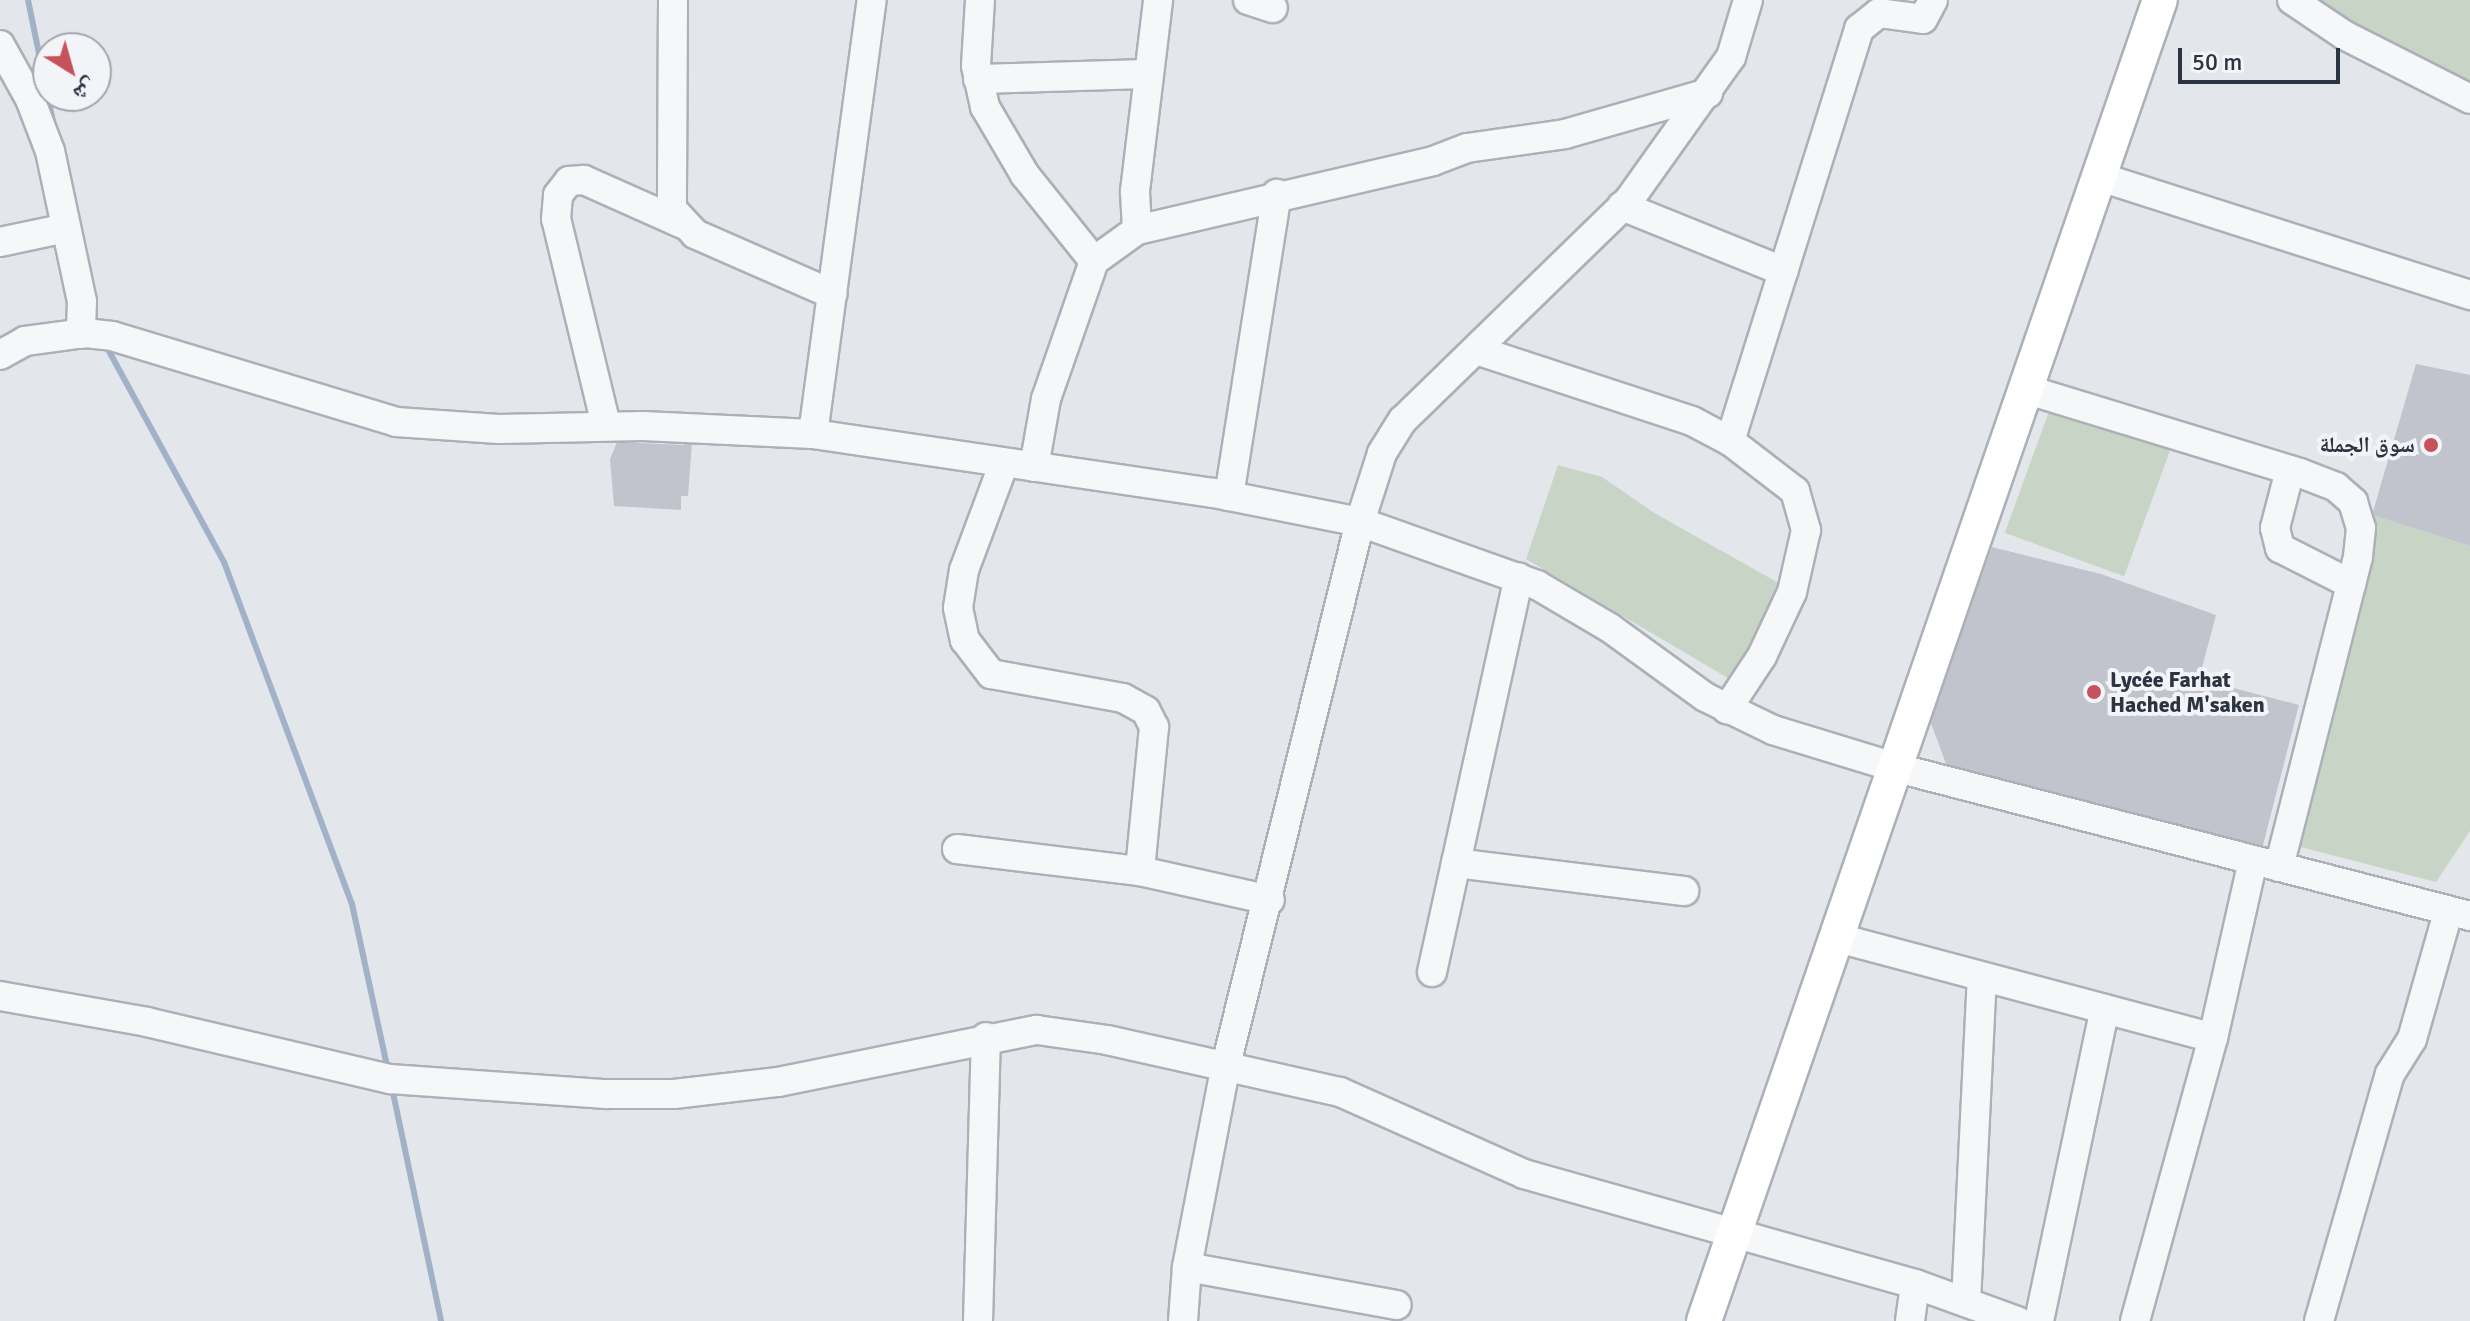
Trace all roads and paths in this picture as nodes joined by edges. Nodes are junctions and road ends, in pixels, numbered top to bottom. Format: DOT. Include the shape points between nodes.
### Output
graph roads {
  1 [pos="673,0"];
  2 [pos="872,0"];
  3 [pos="980,0"];
  4 [pos="1158,0"];
  5 [pos="1748,0"];
  6 [pos="1933,0"];
  7 [pos="2160,0"];
  8 [pos="2292,0"];
  9 [pos="0,45"];
  10 [pos="1148,74"];
  11 [pos="978,79"];
  12 [pos="1708,93"];
  13 [pos="2470,99"];
  14 [pos="2097,176"];
  15 [pos="1277,194"];
  16 [pos="1622,206"];
  17 [pos="683,224"];
  18 [pos="66,228"];
  19 [pos="1137,230"];
  20 [pos="0,242"];
  21 [pos="1094,261"];
  22 [pos="1783,271"];
  23 [pos="832,294"];
  24 [pos="2470,295"];
  25 [pos="92,334"];
  26 [pos="1476,350"];
  27 [pos="0,355"];
  28 [pos="2025,389"];
  29 [pos="606,425"];
  30 [pos="813,434"];
  31 [pos="1730,441"];
  32 [pos="1004,463"];
  33 [pos="1034,467"];
  34 [pos="2290,470"];
  35 [pos="1229,496"];
  36 [pos="1360,522"];
  37 [pos="1519,577"];
  38 [pos="2351,584"];
  39 [pos="1727,709"];
  40 [pos="1897,768"];
  41 [pos="957,849"];
  42 [pos="1456,863"];
  43 [pos="2266,864"];
  44 [pos="1140,871"];
  45 [pos="1684,891"];
  46 [pos="1270,900"];
  47 [pos="2459,915"];
  48 [pos="1838,938"];
  49 [pos="1432,972"];
  50 [pos="1982,977"];
  51 [pos="0,996"];
  52 [pos="2105,1009"];
  53 [pos="986,1037"];
  54 [pos="2213,1038"];
  55 [pos="1225,1069"];
  56 [pos="1733,1236"];
  57 [pos="1187,1267"];
  58 [pos="1915,1284"];
  59 [pos="1966,1302"];
  60 [pos="1397,1305"];
  61 [pos="978,1321"];
  62 [pos="1183,1321"];
  63 [pos="1704,1321"];
  64 [pos="1910,1321"];
  65 [pos="2017,1321"];
  66 [pos="2039,1321"];
  67 [pos="2135,1321"];
  68 [pos="2319,1321"];
  1 -- 17 [label="street" via="669,199"];
  2 -- 23 [label="street"];
  3 -- 11 [label="street"];
  4 -- 10 [label="street"];
  5 -- 12 [label="street" via="1731,57"];
  6 -- 22 [label="street" via="1923,19 1879,13 1859,29"];
  7 -- 14 [label="main road"];
  8 -- 13 [label="street" via="2344,35"];
  9 -- 18 [label="street" via="41,124"];
  10 -- 11 [label="street"];
  10 -- 19 [label="street" via="1135,191"];
  11 -- 21 [label="street" via="985,107 1025,175"];
  12 -- 15 [label="street" via="1565,134 1467,148 1433,161"];
  12 -- 16 [label="street"];
  14 -- 24 [label="street"];
  14 -- 28 [label="main road"];
  15 -- 19 [label="street"];
  15 -- 35 [label="street"];
  16 -- 22 [label="street"];
  16 -- 26 [label="street"];
  17 -- 23 [label="street"];
  17 -- 29 [label="street" via="584,180 569,181 558,195 556,219"];
  18 -- 20 [label="street"];
  18 -- 25 [label="street"];
  19 -- 21 [label="street"];
  21 -- 33 [label="street" via="1046,399"];
  22 -- 31 [label="street"];
  23 -- 30 [label="street"];
  25 -- 27 [label="street" via="25,341"];
  25 -- 29 [label="street" via="396,422 499,429"];
  26 -- 31 [label="street" via="1652,406"];
  26 -- 36 [label="street" via="1394,432"];
  28 -- 34 [label="street"];
  28 -- 40 [label="main road"];
  29 -- 30 [label="street"];
  30 -- 32 [label="street"];
  31 -- 39 [label="street" via="1795,491 1805,509 1806,530 1781,621"];
  32 -- 33 [label="street"];
  32 -- 44 [label="street" via="964,570 958,608 965,640 991,674 1123,698 1146,711 1154,727"];
  33 -- 35 [label="street"];
  34 -- 38 [label="street" via="2336,487 2353,502 2361,528"];
  34 -- 38 [label="street" via="2275,528 2280,548"];
  35 -- 36 [label="street"];
  36 -- 37 [label="street"];
  36 -- 46 [label="street"];
  37 -- 39 [label="street" via="1589,614"];
  37 -- 42 [label="street"];
  38 -- 43 [label="street"];
  39 -- 40 [label="street" via="1773,730"];
  40 -- 43 [label="street"];
  40 -- 48 [label="main road"];
  41 -- 44 [label="street"];
  42 -- 45 [label="street"];
  42 -- 49 [label="street"];
  43 -- 47 [label="street"];
  43 -- 54 [label="street"];
  44 -- 46 [label="street"];
  46 -- 55 [label="street"];
  47 -- 68 [label="street" via="2412,1039 2390,1074"];
  48 -- 50 [label="street"];
  48 -- 56 [label="main road"];
  50 -- 52 [label="street"];
  50 -- 59 [label="street"];
  51 -- 53 [label="street" via="147,1022 390,1079 606,1094 674,1094 778,1082"];
  52 -- 54 [label="street"];
  52 -- 66 [label="street"];
  53 -- 55 [label="street" via="1037,1030 1107,1040"];
  53 -- 61 [label="street"];
  54 -- 67 [label="street"];
  55 -- 56 [label="street" via="1340,1092 1524,1174"];
  55 -- 57 [label="street"];
  56 -- 58 [label="street"];
  56 -- 63 [label="main road"];
  57 -- 60 [label="street"];
  57 -- 62 [label="street"];
  58 -- 59 [label="street"];
  58 -- 64 [label="street"];
  59 -- 65 [label="street"];
}
